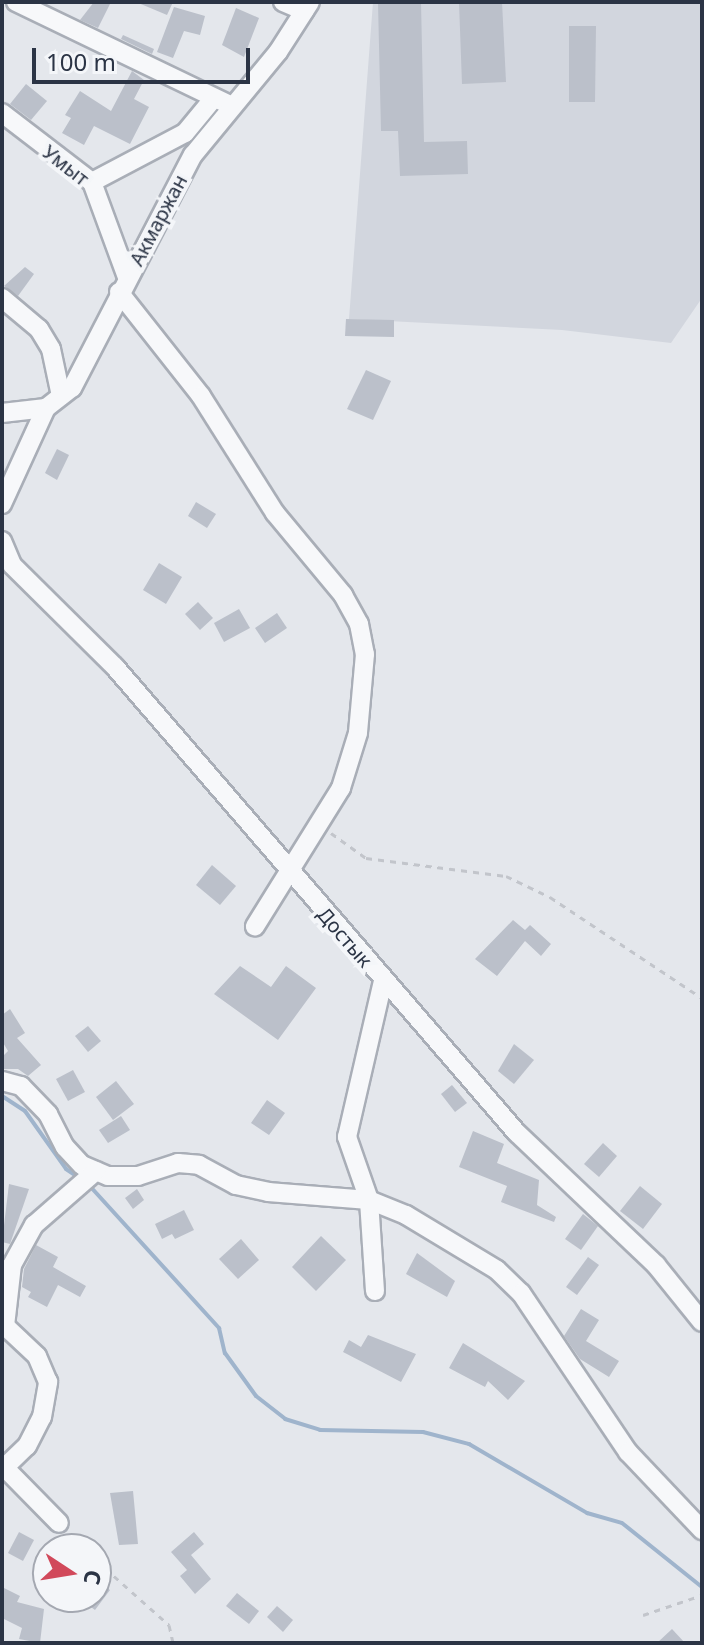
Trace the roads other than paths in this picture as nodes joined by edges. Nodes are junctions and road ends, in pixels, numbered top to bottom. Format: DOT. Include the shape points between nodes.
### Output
graph roads {
  1 [pos="16,2"];
  2 [pos="283,2"];
  3 [pos="307,7"];
  4 [pos="214,98"];
  5 [pos="232,106"];
  6 [pos="2,113"];
  7 [pos="92,182"];
  8 [pos="123,284"];
  9 [pos="2,298"];
  10 [pos="61,396"];
  11 [pos="46,408"];
  12 [pos="2,413"];
  13 [pos="2,504"];
  14 [pos="2,541"];
  15 [pos="290,873"];
  16 [pos="255,926"];
  17 [pos="383,981"];
  18 [pos="2,1081"];
  19 [pos="96,1171"];
  20 [pos="369,1200"];
  21 [pos="375,1291"];
  22 [pos="702,1322"];
  23 [pos="3,1325"];
  24 [pos="4,1465"];
  25 [pos="59,1523"];
  26 [pos="702,1530"];
  1 -- 4 [label="street"];
  2 -- 3 [label="street"];
  3 -- 5 [label="street, Акмаржан" via="278,52"];
  4 -- 5 [label="street"];
  4 -- 7 [label="street" via="185,133"];
  5 -- 8 [label="street, Акмаржан" via="193,155"];
  6 -- 7 [label="street, Умыт"];
  7 -- 8 [label="street, Умыт"];
  8 -- 10 [label="street, Акмаржан" via="96,348"];
  8 -- 15 [label="street" via="275,513 343,595 359,624 366,681 358,733 341,788"];
  9 -- 10 [label="street" via="39,329 51,349"];
  10 -- 11 [label="street, Акмаржан"];
  11 -- 12 [label="street"];
  11 -- 13 [label="street"];
  14 -- 15 [label="street, Достык" via="12,565 115,667"];
  15 -- 16 [label="street"];
  15 -- 17 [label="street, Достык"];
  17 -- 20 [label="street" via="347,1137"];
  17 -- 22 [label="street, Достык" via="517,1133 656,1265"];
  18 -- 19 [label="street" via="21,1086 48,1114 65,1147"];
  19 -- 20 [label="street" via="138,1176 178,1163 199,1165 236,1185 268,1192"];
  19 -- 23 [label="street" via="34,1225 12,1265"];
  20 -- 21 [label="street"];
  20 -- 26 [label="street" via="406,1215 497,1270 521,1293 628,1452"];
  23 -- 24 [label="street" via="37,1356 48,1382 42,1417 27,1446"];
  24 -- 25 [label="street"];
}
